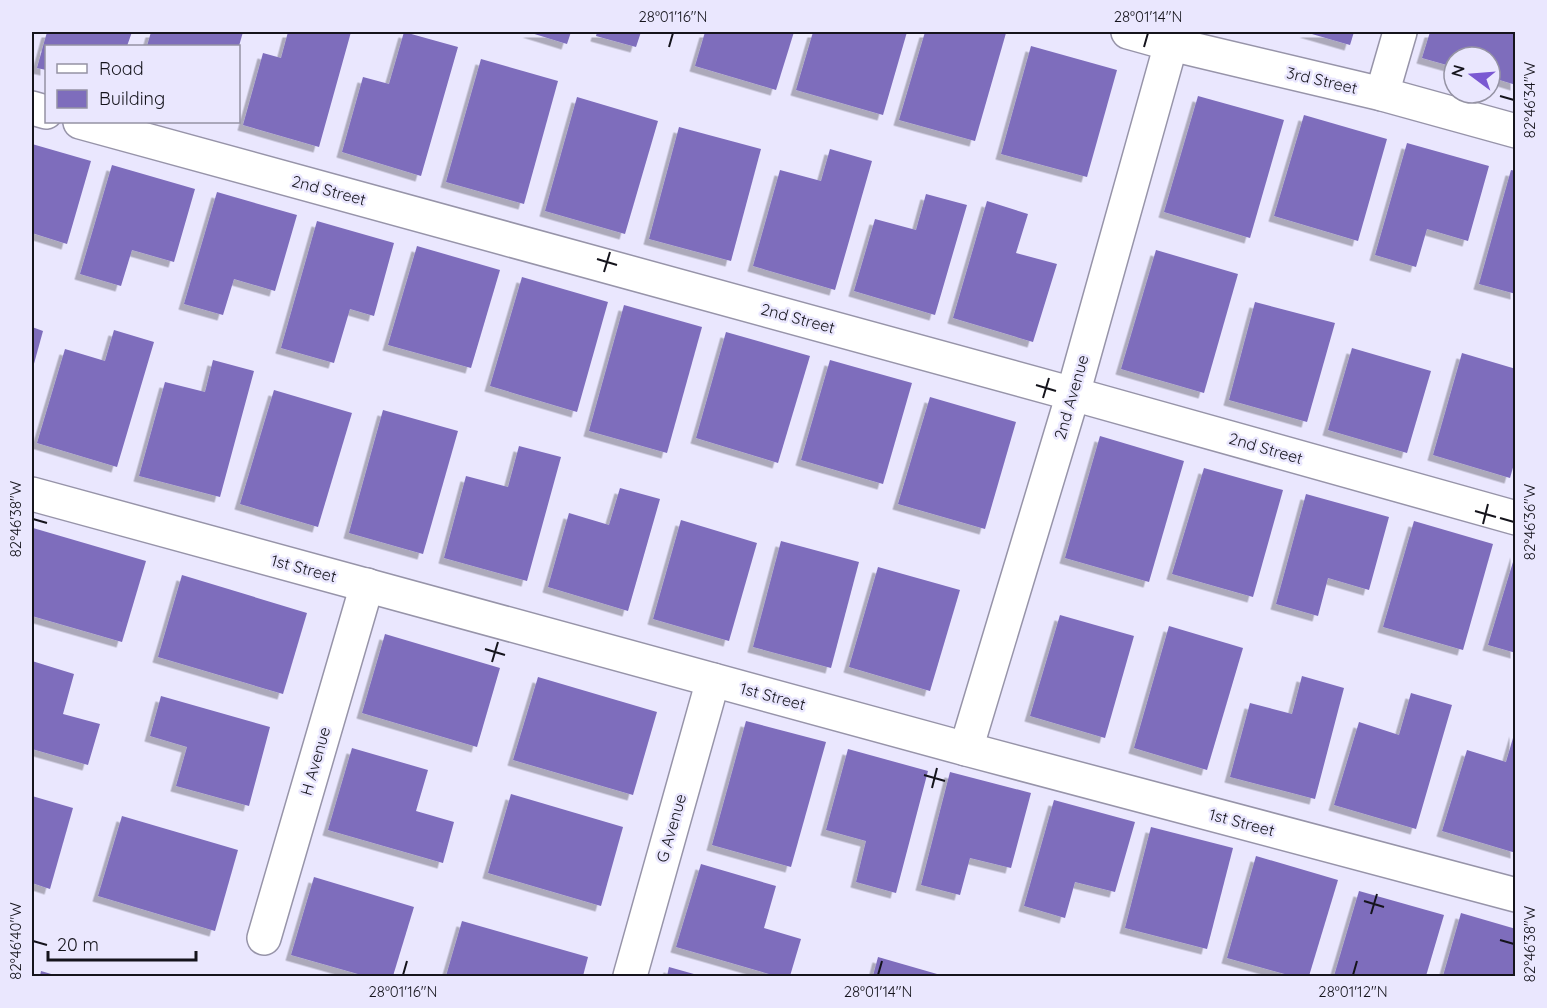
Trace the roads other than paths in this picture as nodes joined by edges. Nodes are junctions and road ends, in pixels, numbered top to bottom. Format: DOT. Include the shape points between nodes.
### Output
graph roads {
  1 [pos="1128,32"];
  2 [pos="1400,32"];
  3 [pos="1171,44"];
  4 [pos="1382,94"];
  5 [pos="84,123"];
  6 [pos="1515,131"];
  7 [pos="1072,394"];
  8 [pos="32,494"];
  9 [pos="1515,518"];
  10 [pos="366,585"];
  11 [pos="713,680"];
  12 [pos="966,749"];
  13 [pos="1515,895"];
  14 [pos="264,938"];
  15 [pos="630,976"];
  1 -- 3 [label="street, 3rd Street"];
  2 -- 4 [label="street"];
  3 -- 4 [label="street, 3rd Street"];
  3 -- 7 [label="street, 2nd Avenue"];
  4 -- 6 [label="street, 3rd Street"];
  5 -- 7 [label="street, 2nd Street"];
  7 -- 9 [label="street, 2nd Street"];
  7 -- 12 [label="street, 2nd Avenue"];
  8 -- 10 [label="street, 1st Street"];
  10 -- 11 [label="street, 1st Street"];
  10 -- 14 [label="street, H Avenue"];
  11 -- 12 [label="street, 1st Street"];
  11 -- 15 [label="street, G Avenue"];
  12 -- 13 [label="street, 1st Street"];
}
